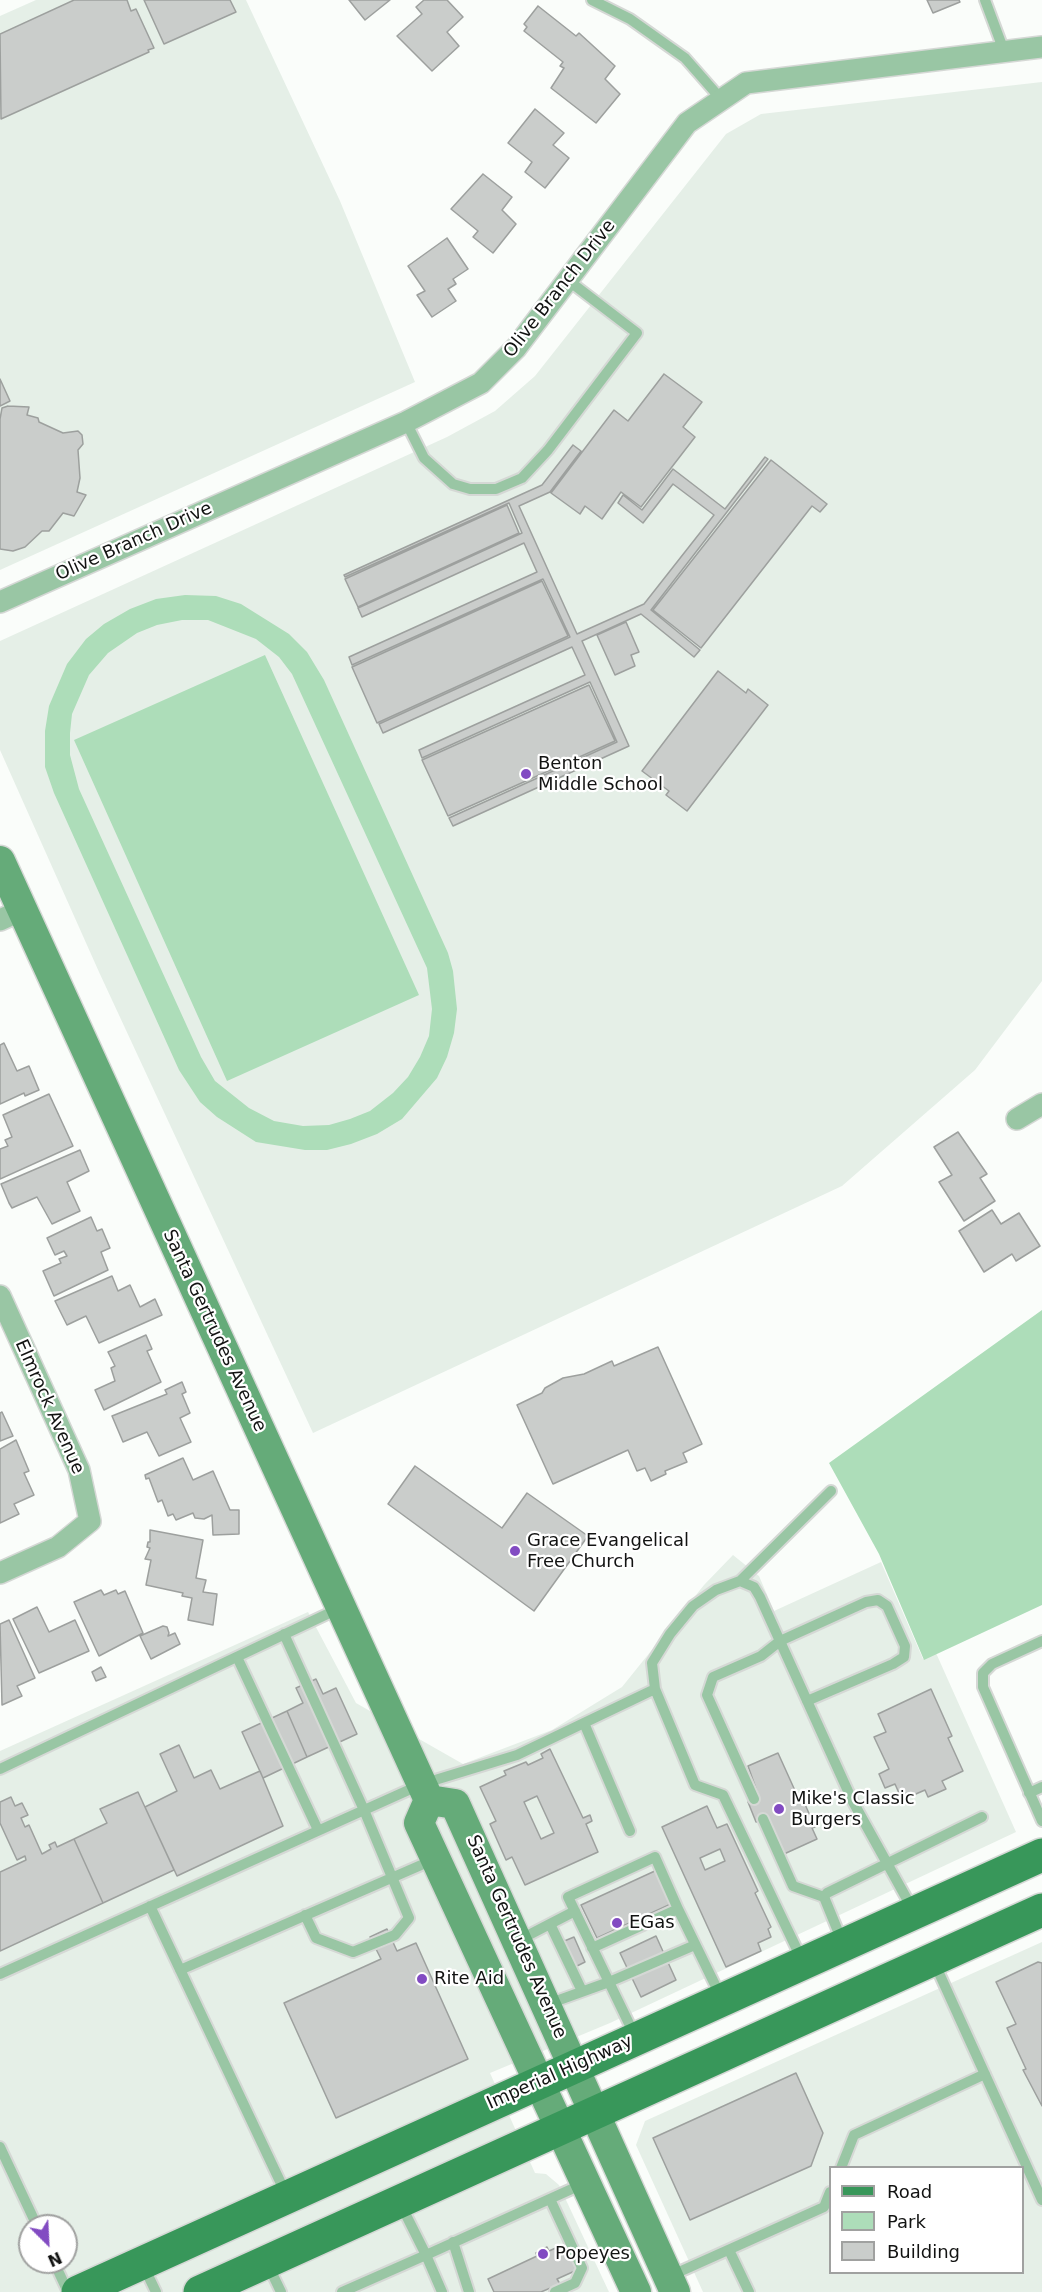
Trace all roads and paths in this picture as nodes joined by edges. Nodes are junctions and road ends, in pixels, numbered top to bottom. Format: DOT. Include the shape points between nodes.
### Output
graph roads {
  1 [pos="592,0"];
  2 [pos="985,0"];
  3 [pos="1042,46"];
  4 [pos="1004,51"];
  5 [pos="721,99"];
  6 [pos="569,281"];
  7 [pos="406,422"];
  8 [pos="0,602"];
  9 [pos="0,861"];
  10 [pos="11,915"];
  11 [pos="1042,1104"];
  12 [pos="1017,1119"];
  13 [pos="0,1296"];
  14 [pos="831,1491"];
  15 [pos="0,1573"];
  16 [pos="740,1581"];
  17 [pos="341,1608"];
  18 [pos="284,1635"];
  19 [pos="780,1641"];
  20 [pos="1042,1641"];
  21 [pos="237,1657"];
  22 [pos="655,1689"];
  23 [pos="807,1701"];
  24 [pos="584,1723"];
  25 [pos="0,1770"];
  26 [pos="1042,1787"];
  27 [pos="425,1792"];
  28 [pos="1029,1792"];
  29 [pos="754,1799"];
  30 [pos="364,1810"];
  31 [pos="982,1817"];
  32 [pos="763,1819"];
  33 [pos="1042,1821"];
  34 [pos="318,1830"];
  35 [pos="630,1831"];
  36 [pos="1042,1855"];
  37 [pos="435,1858"];
  38 [pos="887,1864"];
  39 [pos="392,1877"];
  40 [pos="824,1897"];
  41 [pos="150,1906"];
  42 [pos="678,1909"];
  43 [pos="1042,1910"];
  44 [pos="575,1911"];
  45 [pos="914,1913"];
  46 [pos="305,1915"];
  47 [pos="549,1924"];
  48 [pos="518,1940"];
  49 [pos="695,1945"];
  50 [pos="844,1945"];
  51 [pos="592,1948"];
  52 [pos="933,1959"];
  53 [pos="803,1963"];
  54 [pos="180,1970"];
  55 [pos="0,1974"];
  56 [pos="609,1982"];
  57 [pos="582,1991"];
  58 [pos="723,2000"];
  59 [pos="547,2004"];
  60 [pos="637,2038"];
  61 [pos="573,2067"];
  62 [pos="985,2074"];
  63 [pos="541,2082"];
  64 [pos="594,2113"];
  65 [pos="561,2128"];
  66 [pos="0,2147"];
  67 [pos="842,2166"];
  68 [pos="585,2183"];
  69 [pos="829,2196"];
  70 [pos="288,2197"];
  71 [pos="550,2199"];
  72 [pos="1042,2200"];
  73 [pos="400,2202"];
  74 [pos="31,2214"];
  75 [pos="453,2242"];
  76 [pos="729,2250"];
  77 [pos="426,2255"];
  78 [pos="266,2262"];
  79 [pos="142,2263"];
  80 [pos="60,2274"];
  81 [pos="671,2284"];
  82 [pos="68,2292"];
  83 [pos="78,2292"];
  84 [pos="156,2292"];
  85 [pos="201,2292"];
  86 [pos="281,2292"];
  87 [pos="342,2292"];
  88 [pos="442,2292"];
  89 [pos="468,2292"];
  90 [pos="555,2292"];
  91 [pos="636,2292"];
  92 [pos="749,2292"];
  1 -- 5 [label="lane" via="630,20 685,58"];
  2 -- 4 [label="lane"];
  3 -- 4 [label="street, Olive Branch Drive"];
  4 -- 5 [label="street, Olive Branch Drive" via="746,83"];
  5 -- 6 [label="street, Olive Branch Drive" via="687,123"];
  6 -- 7 [label="street, Olive Branch Drive" via="516,348 481,383"];
  6 -- 7 [label="lane" via="637,333 522,478 496,489 453,484 424,458"];
  7 -- 8 [label="street, Olive Branch Drive"];
  9 -- 10 [label="main road, Santa Gertrudes Avenue"];
  10 -- 17 [label="main road, Santa Gertrudes Avenue"];
  11 -- 12 [label="street"];
  13 -- 15 [label="street, Elmrock Avenue" via="79,1470 90,1521 58,1547"];
  14 -- 16 [label="lane"];
  16 -- 19 [label="lane" via="754,1587"];
  16 -- 22 [label="lane" via="716,1590 693,1606 670,1634 652,1663"];
  17 -- 18 [label="lane"];
  17 -- 27 [label="main road, Santa Gertrudes Avenue"];
  18 -- 21 [label="lane"];
  18 -- 30 [label="lane"];
  19 -- 23 [label="lane"];
  19 -- 23 [label="lane" via="878,1599 887,1606 901,1636 904,1657"];
  19 -- 29 [label="lane" via="761,1656 712,1677 707,1695"];
  20 -- 28 [label="lane" via="992,1664 982,1673 983,1688"];
  21 -- 25 [label="lane"];
  21 -- 34 [label="lane"];
  22 -- 24 [label="lane"];
  22 -- 53 [label="lane" via="695,1785 723,1794"];
  23 -- 38 [label="lane" via="852,1800"];
  24 -- 27 [label="lane"];
  24 -- 35 [label="lane"];
  26 -- 28 [label="lane"];
  27 -- 30 [label="lane"];
  27 -- 37 [label="main road, Santa Gertrudes Avenue" via="418,1823"];
  27 -- 48 [label="main road, Santa Gertrudes Avenue" via="455,1804"];
  28 -- 33 [label="lane"];
  30 -- 34 [label="lane"];
  30 -- 39 [label="lane"];
  31 -- 38 [label="lane"];
  32 -- 40 [label="lane" via="793,1886"];
  34 -- 41 [label="lane"];
  36 -- 45 [label="main road, Imperial Highway"];
  37 -- 39 [label="lane"];
  37 -- 63 [label="main road, Santa Gertrudes Avenue"];
  38 -- 40 [label="lane"];
  38 -- 45 [label="lane"];
  39 -- 46 [label="lane"];
  39 -- 46 [label="lane" via="409,1918 395,1935 353,1952 316,1938"];
  40 -- 50 [label="lane"];
  41 -- 54 [label="lane"];
  41 -- 55 [label="lane"];
  42 -- 44 [label="lane" via="655,1857 568,1897"];
  42 -- 49 [label="lane"];
  42 -- 51 [label="lane"];
  43 -- 52 [label="main road"];
  44 -- 47 [label="lane"];
  44 -- 51 [label="lane"];
  45 -- 50 [label="main road, Imperial Highway"];
  45 -- 52 [label="main road"];
  46 -- 54 [label="lane"];
  47 -- 48 [label="lane"];
  47 -- 57 [label="lane"];
  48 -- 59 [label="main road, Santa Gertrudes Avenue"];
  49 -- 56 [label="lane"];
  49 -- 58 [label="lane"];
  50 -- 53 [label="main road, Imperial Highway"];
  51 -- 56 [label="lane"];
  52 -- 62 [label="lane"];
  52 -- 64 [label="main road"];
  53 -- 58 [label="main road, Imperial Highway"];
  54 -- 70 [label="lane"];
  56 -- 57 [label="lane"];
  56 -- 60 [label="lane"];
  57 -- 59 [label="lane"];
  58 -- 60 [label="main road, Imperial Highway"];
  59 -- 61 [label="main road, Santa Gertrudes Avenue"];
  60 -- 61 [label="main road, Imperial Highway"];
  61 -- 63 [label="main road, Imperial Highway"];
  61 -- 64 [label="main road, Santa Gertrudes Avenue"];
  62 -- 67 [label="lane" via="854,2135"];
  62 -- 72 [label="lane"];
  63 -- 65 [label="main road, Santa Gertrudes Avenue"];
  63 -- 70 [label="main road, Imperial Highway"];
  64 -- 65 [label="main road"];
  64 -- 81 [label="main road, Santa Gertrudes Avenue"];
  65 -- 68 [label="main road, Santa Gertrudes Avenue"];
  65 -- 73 [label="main road"];
  66 -- 74 [label="lane"];
  68 -- 71 [label="lane"];
  68 -- 91 [label="main road, Santa Gertrudes Avenue"];
  69 -- 76 [label="lane" via="824,2207"];
  70 -- 79 [label="main road, Imperial Highway"];
  71 -- 75 [label="lane"];
  71 -- 90 [label="lane" via="582,2268 575,2283"];
  73 -- 77 [label="lane"];
  73 -- 78 [label="main road"];
  75 -- 77 [label="lane"];
  75 -- 89 [label="lane"];
  76 -- 81 [label="lane"];
  76 -- 92 [label="lane"];
  77 -- 87 [label="lane"];
  77 -- 88 [label="lane"];
  78 -- 85 [label="main road"];
  78 -- 86 [label="lane"];
  79 -- 83 [label="main road, Imperial Highway"];
  79 -- 84 [label="lane"];
  80 -- 82 [label="lane"];
}
